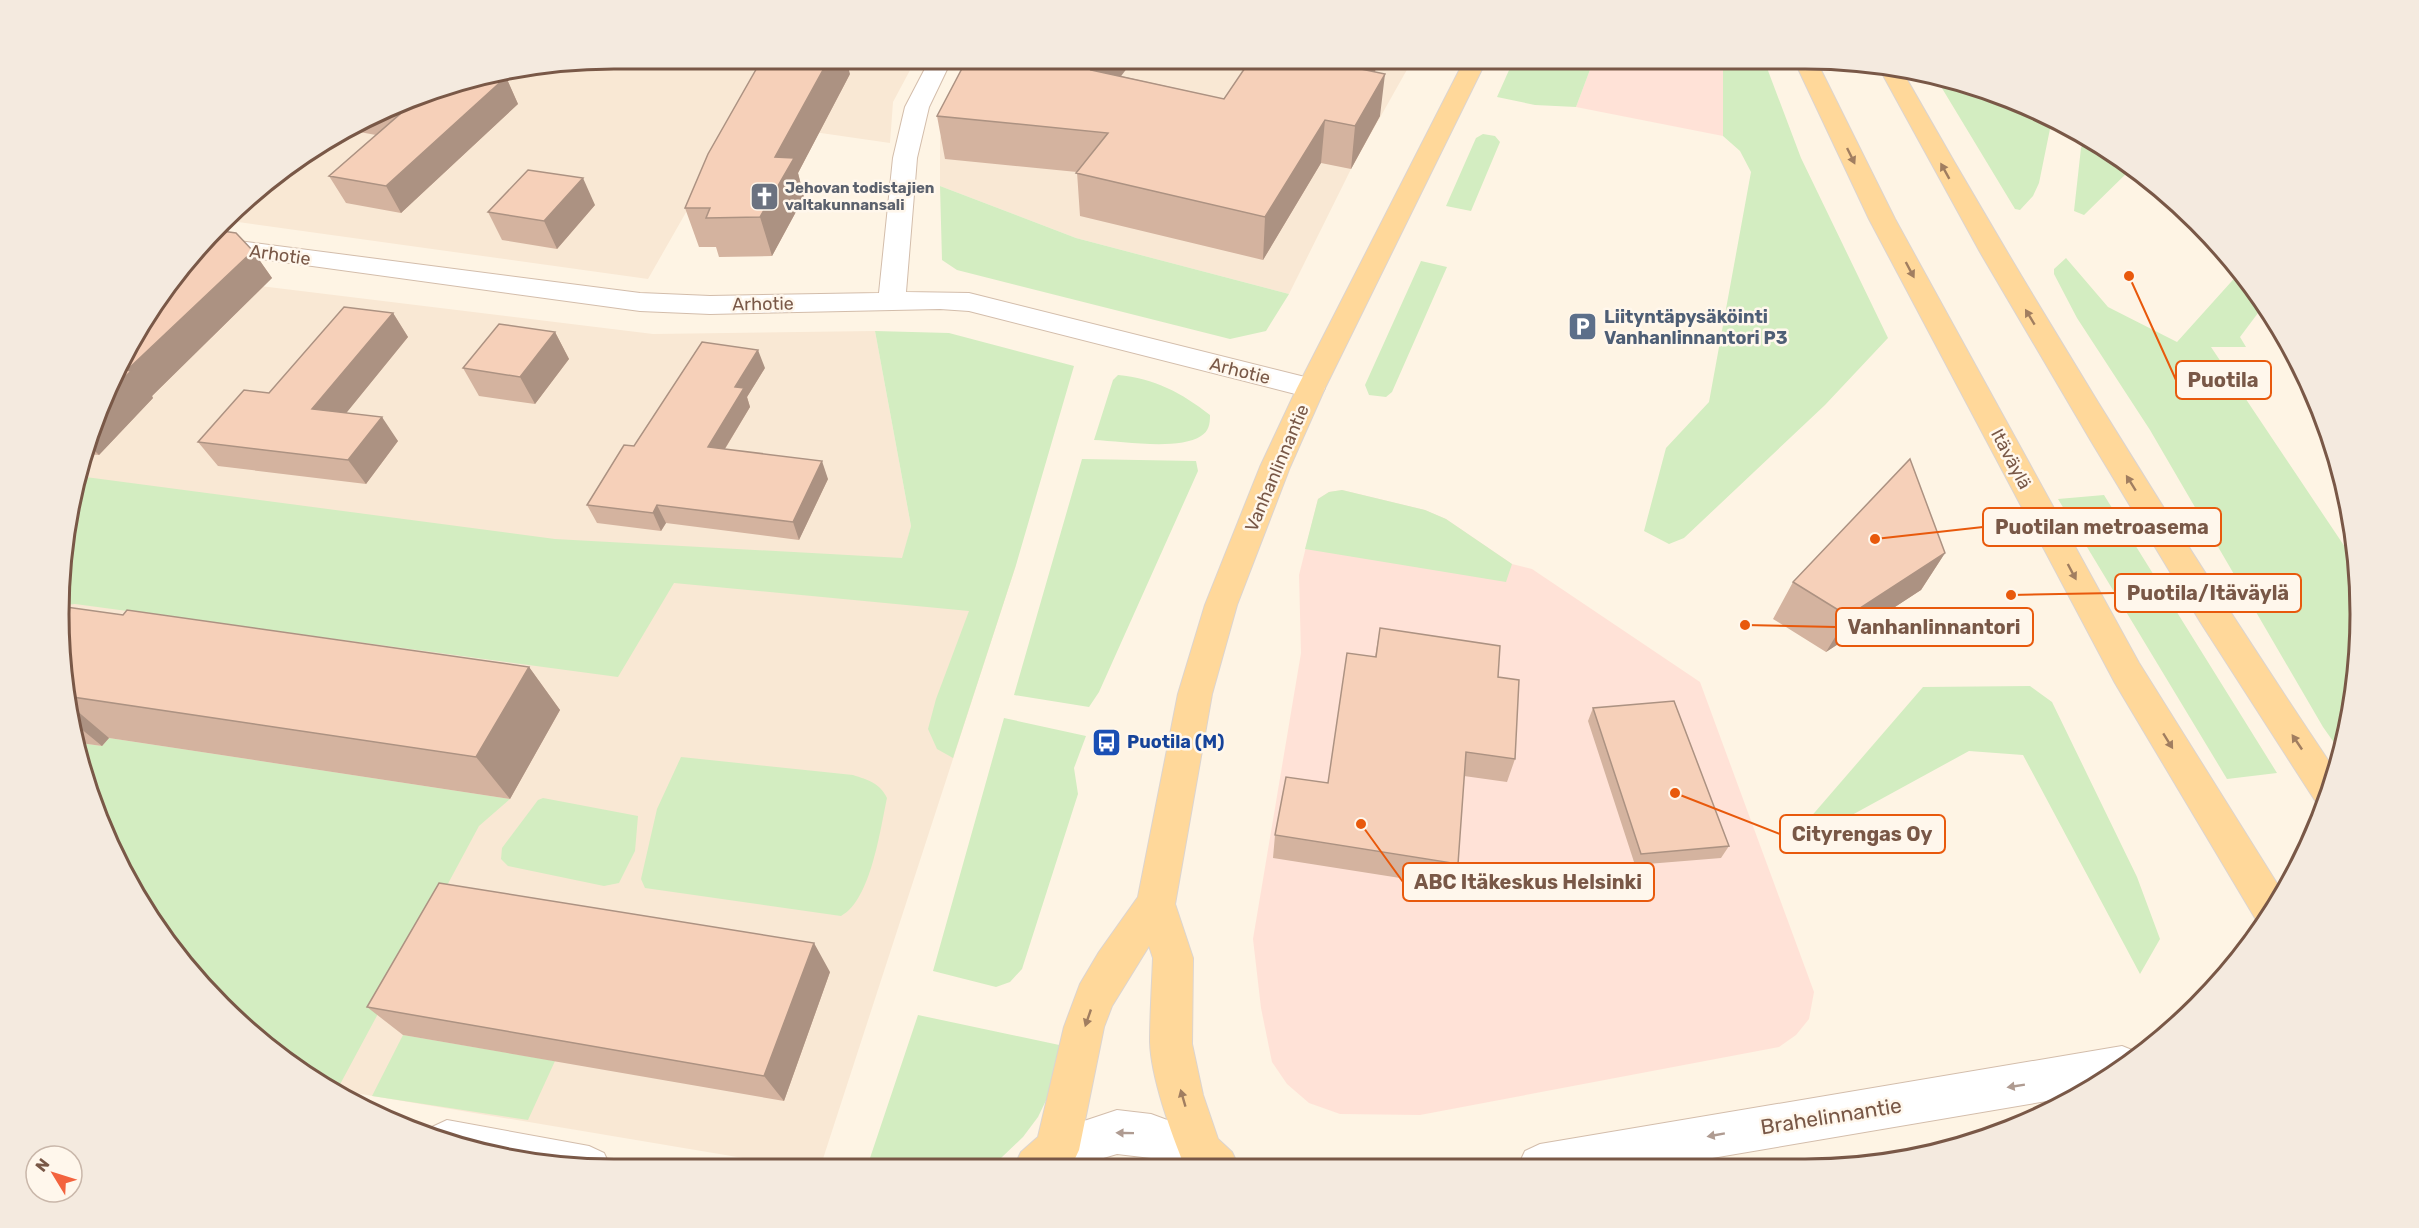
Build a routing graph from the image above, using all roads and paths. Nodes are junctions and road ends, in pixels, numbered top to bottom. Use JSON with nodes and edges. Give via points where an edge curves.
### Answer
{"nodes":[{"id":1,"x":935,"y":69,"type":"edge"},
{"id":2,"x":1471,"y":69,"type":"edge"},
{"id":3,"x":1809,"y":69,"type":"edge"},
{"id":4,"x":1893,"y":76,"type":"edge"},
{"id":5,"x":213,"y":246,"type":"edge"},
{"id":6,"x":892,"y":301,"type":"junction"},
{"id":7,"x":1311,"y":388,"type":"junction"},
{"id":8,"x":2323,"y":782,"type":"edge"},
{"id":9,"x":2267,"y":902,"type":"edge"},
{"id":10,"x":1156,"y":904,"type":"junction"},
{"id":11,"x":2103,"y":1070,"type":"edge"},
{"id":12,"x":1046,"y":1158,"type":"edge"},
{"id":13,"x":1207,"y":1159,"type":"edge"},
{"id":14,"x":1209,"y":1159,"type":"edge"},
{"id":15,"x":1581,"y":1159,"type":"edge"}],
"edges":[{"from":1,"to":6,"type":"street","via":[[917,107],[905,158]]},
{"from":2,"to":7,"type":"main road","name":"Vanhanlinnantie"},
{"from":3,"to":9,"type":"main road","name":"Itäväylä","one_way":true,"via":[[1882,219],[2121,663]]},
{"from":8,"to":4,"type":"main road","one_way":true,"via":[[2240,658],[2073,391]]},
{"from":5,"to":6,"type":"street","name":"Arhotie","via":[[640,302],[711,305]]},
{"from":6,"to":7,"type":"street","name":"Arhotie","via":[[969,302]]},
{"from":7,"to":10,"type":"main road","name":"Vanhanlinnantie","via":[[1275,467],[1221,606],[1195,694]]},
{"from":10,"to":12,"type":"main road","name":"Vanhanlinnantie","one_way":true,"via":[[1094,998]]},
{"from":14,"to":10,"type":"main road","name":"Vanhanlinnantie","one_way":true,"via":[[1182,1095],[1171,1044],[1173,958]]},
{"from":11,"to":15,"type":"street","name":"Brahelinnantie","one_way":true},
{"from":13,"to":12,"type":"street","name":"Vanhanlinnantie","one_way":true,"via":[[1151,1136],[1117,1132]]}]}
